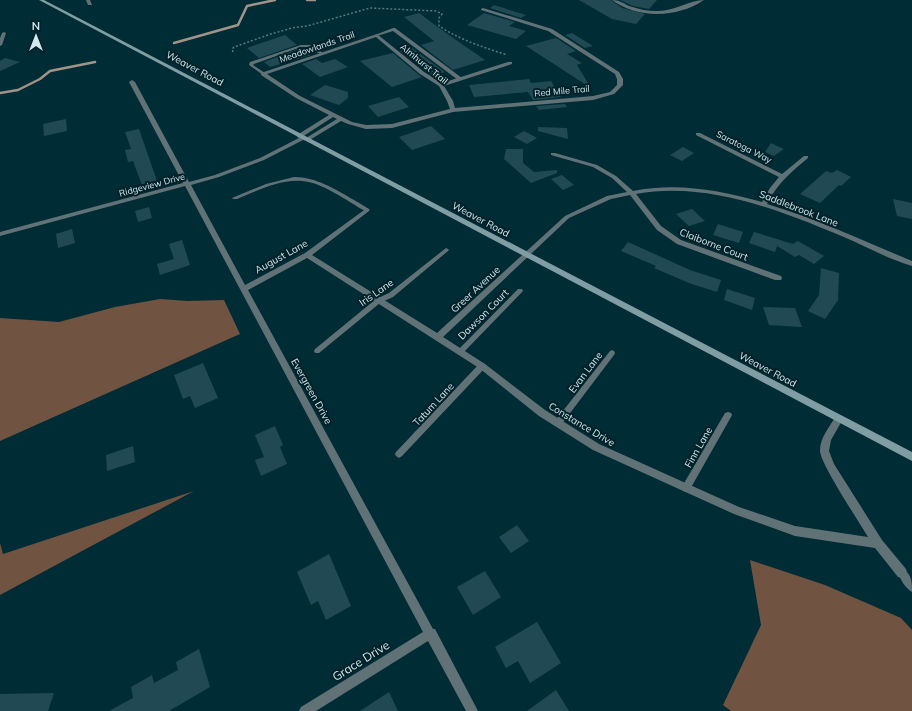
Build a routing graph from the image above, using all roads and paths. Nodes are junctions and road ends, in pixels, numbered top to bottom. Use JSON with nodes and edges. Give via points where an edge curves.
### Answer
{"nodes":[{"id":1,"x":40,"y":0,"type":"edge"},
{"id":2,"x":614,"y":0,"type":"edge"},
{"id":3,"x":702,"y":0,"type":"edge"},
{"id":4,"x":483,"y":9,"type":"dead end"},
{"id":5,"x":4,"y":33,"type":"dead end"},
{"id":6,"x":377,"y":35,"type":"junction"},
{"id":7,"x":0,"y":46,"type":"edge"},
{"id":8,"x":321,"y":54,"type":"junction"},
{"id":9,"x":510,"y":63,"type":"dead end"},
{"id":10,"x":263,"y":74,"type":"junction"},
{"id":11,"x":460,"y":79,"type":"junction"},
{"id":12,"x":132,"y":82,"type":"dead end"},
{"id":13,"x":441,"y":85,"type":"junction"},
{"id":14,"x":453,"y":110,"type":"junction"},
{"id":15,"x":334,"y":114,"type":"junction"},
{"id":16,"x":342,"y":118,"type":"junction"},
{"id":17,"x":698,"y":134,"type":"dead end"},
{"id":18,"x":302,"y":138,"type":"junction"},
{"id":19,"x":553,"y":154,"type":"dead end"},
{"id":20,"x":806,"y":157,"type":"dead end"},
{"id":21,"x":782,"y":176,"type":"junction"},
{"id":22,"x":186,"y":185,"type":"junction"},
{"id":23,"x":631,"y":192,"type":"junction"},
{"id":24,"x":234,"y":198,"type":"dead end"},
{"id":25,"x":764,"y":204,"type":"junction"},
{"id":26,"x":367,"y":210,"type":"joint"},
{"id":27,"x":0,"y":234,"type":"edge"},
{"id":28,"x":446,"y":250,"type":"dead end"},
{"id":29,"x":307,"y":254,"type":"junction"},
{"id":30,"x":527,"y":255,"type":"junction"},
{"id":31,"x":912,"y":264,"type":"edge"},
{"id":32,"x":778,"y":278,"type":"dead end"},
{"id":33,"x":243,"y":288,"type":"junction"},
{"id":34,"x":520,"y":291,"type":"dead end"},
{"id":35,"x":378,"y":301,"type":"junction"},
{"id":36,"x":438,"y":337,"type":"junction"},
{"id":37,"x":317,"y":351,"type":"dead end"},
{"id":38,"x":460,"y":352,"type":"junction"},
{"id":39,"x":612,"y":353,"type":"dead end"},
{"id":40,"x":482,"y":366,"type":"junction"},
{"id":41,"x":728,"y":415,"type":"dead end"},
{"id":42,"x":839,"y":419,"type":"junction"},
{"id":43,"x":558,"y":423,"type":"junction"},
{"id":44,"x":399,"y":454,"type":"dead end"},
{"id":45,"x":912,"y":457,"type":"edge"},
{"id":46,"x":686,"y":488,"type":"junction"},
{"id":47,"x":878,"y":543,"type":"junction"},
{"id":48,"x":902,"y":574,"type":"joint"},
{"id":49,"x":912,"y":587,"type":"edge"},
{"id":50,"x":431,"y":633,"type":"junction"},
{"id":51,"x":305,"y":711,"type":"edge"},
{"id":52,"x":472,"y":711,"type":"edge"}],
"edges":[{"from":1,"to":18,"type":"main road","name":"Weaver Road"},
{"from":2,"to":3,"type":"street","via":[[630,8],[659,12],[678,10]]},
{"from":4,"to":14,"type":"street","name":"Red Mile Trail","via":[[545,28],[560,36],[617,73],[620,85],[612,93],[593,98]]},
{"from":5,"to":7,"type":"street"},
{"from":6,"to":8,"type":"street","name":"Meadowlands Trail"},
{"from":6,"to":11,"type":"lane","via":[[394,29]]},
{"from":6,"to":13,"type":"street","name":"Almhurst Trail","via":[[427,77]]},
{"from":8,"to":10,"type":"street","name":"Meadowlands Trail"},
{"from":8,"to":10,"type":"lane","via":[[309,46],[301,46],[251,64]]},
{"from":9,"to":11,"type":"street"},
{"from":10,"to":15,"type":"street","name":"Red Mile Trail","via":[[298,97]]},
{"from":11,"to":13,"type":"street"},
{"from":12,"to":22,"type":"street","name":"Evergreen Drive"},
{"from":13,"to":14,"type":"street","name":"Almhurst Trail"},
{"from":14,"to":16,"type":"street","name":"Red Mile Trail","via":[[382,127],[356,125]]},
{"from":15,"to":16,"type":"street","name":"Red Mile Trail"},
{"from":15,"to":18,"type":"street"},
{"from":16,"to":18,"type":"street"},
{"from":17,"to":21,"type":"street","name":"Saratoga Way"},
{"from":18,"to":22,"type":"street","name":"Ridgeview Drive","via":[[254,162]]},
{"from":18,"to":30,"type":"main road","name":"Weaver Road"},
{"from":19,"to":23,"type":"street","name":"Claiborne Court","via":[[595,166],[614,177]]},
{"from":20,"to":21,"type":"street"},
{"from":21,"to":25,"type":"street","via":[[773,185]]},
{"from":22,"to":27,"type":"street","name":"Ridgeview Drive"},
{"from":22,"to":33,"type":"street","name":"Evergreen Drive"},
{"from":23,"to":25,"type":"street","name":"Saddlebrook Lane","via":[[654,189],[702,191]]},
{"from":23,"to":30,"type":"street","name":"Saddlebrook Lane","via":[[577,210],[558,224]]},
{"from":23,"to":32,"type":"street","name":"Claiborne Court","via":[[659,228],[670,237],[689,247]]},
{"from":24,"to":26,"type":"lane","via":[[282,181],[303,179],[319,184]]},
{"from":25,"to":31,"type":"street","name":"Saddlebrook Lane"},
{"from":26,"to":29,"type":"street","name":"August Lane"},
{"from":28,"to":35,"type":"lane","name":"Iris Lane","via":[[391,295]]},
{"from":29,"to":33,"type":"street","name":"August Lane"},
{"from":29,"to":35,"type":"street","name":"Constance Drive"},
{"from":30,"to":36,"type":"street","name":"Greer Avenue"},
{"from":30,"to":42,"type":"main road","name":"Weaver Road"},
{"from":33,"to":50,"type":"street","name":"Evergreen Drive"},
{"from":34,"to":38,"type":"lane","name":"Dawson Court"},
{"from":35,"to":36,"type":"street","name":"Constance Drive"},
{"from":35,"to":37,"type":"lane","name":"Iris Lane"},
{"from":36,"to":38,"type":"street","name":"Constance Drive"},
{"from":38,"to":40,"type":"street","name":"Constance Drive"},
{"from":39,"to":43,"type":"lane","name":"Evan Lane"},
{"from":40,"to":43,"type":"street","name":"Constance Drive"},
{"from":40,"to":44,"type":"lane","name":"Tatum Lane"},
{"from":41,"to":46,"type":"lane","name":"Finn Lane"},
{"from":42,"to":45,"type":"main road","name":"Weaver Road"},
{"from":42,"to":47,"type":"street","via":[[827,439],[824,452]]},
{"from":43,"to":46,"type":"street","name":"Constance Drive","via":[[596,447]]},
{"from":46,"to":47,"type":"street","name":"Constance Drive","via":[[737,511],[796,531]]},
{"from":47,"to":48,"type":"street"},
{"from":48,"to":49,"type":"lane"},
{"from":50,"to":51,"type":"street","name":"Grace Drive"},
{"from":50,"to":52,"type":"street","name":"Evergreen Drive"}]}
